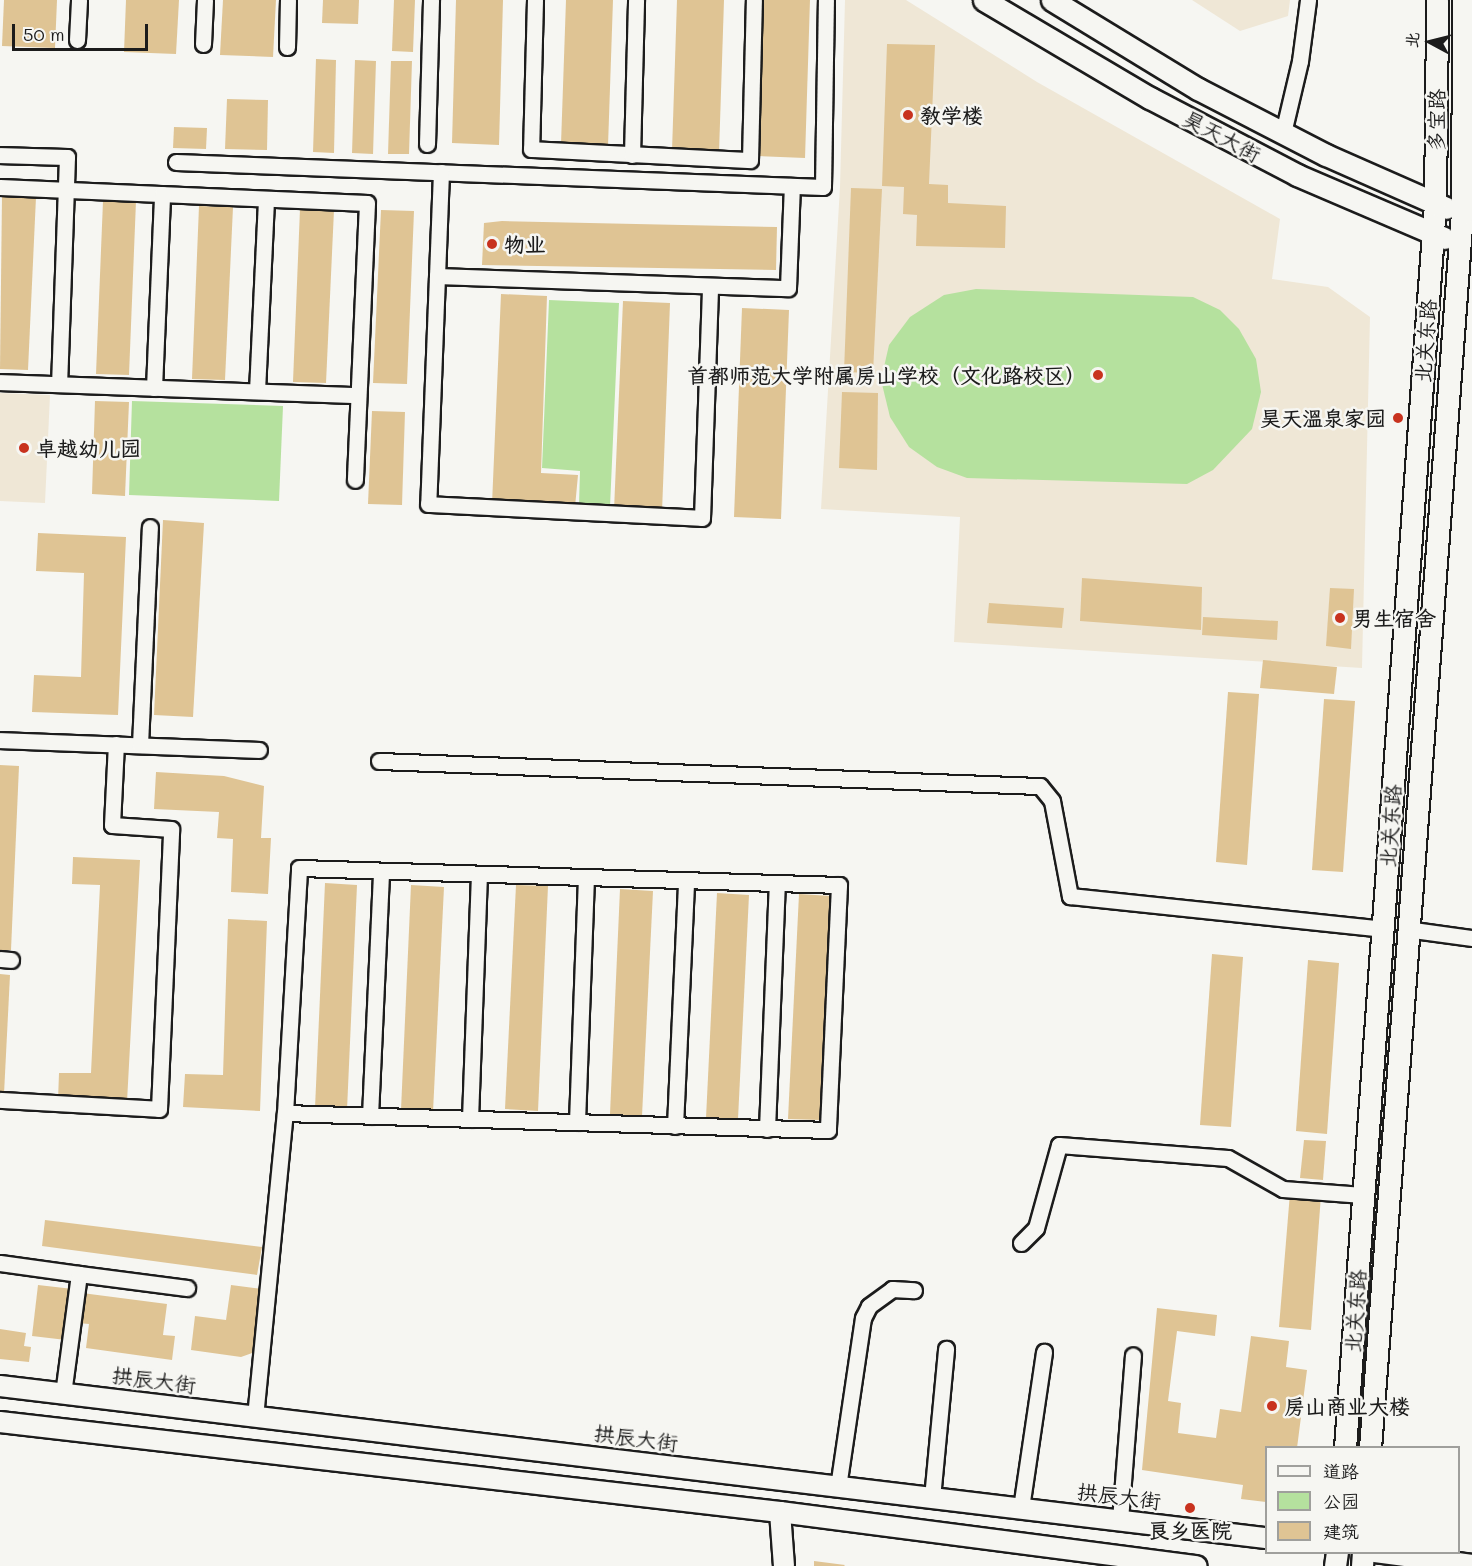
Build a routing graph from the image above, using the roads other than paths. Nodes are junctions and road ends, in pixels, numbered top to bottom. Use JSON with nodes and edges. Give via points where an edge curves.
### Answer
{"nodes":[{"id":1,"x":79,"y":0,"type":"edge"},
{"id":2,"x":205,"y":0,"type":"edge"},
{"id":3,"x":288,"y":0,"type":"edge"},
{"id":4,"x":431,"y":0,"type":"edge"},
{"id":5,"x":535,"y":0,"type":"edge"},
{"id":6,"x":636,"y":0,"type":"edge"},
{"id":7,"x":754,"y":0,"type":"edge"},
{"id":8,"x":826,"y":0,"type":"edge"},
{"id":9,"x":984,"y":0,"type":"edge"},
{"id":10,"x":1052,"y":0,"type":"edge"},
{"id":11,"x":1308,"y":0,"type":"edge"},
{"id":12,"x":1437,"y":0,"type":"edge"},
{"id":13,"x":1463,"y":0,"type":"edge"},
{"id":14,"x":77,"y":40,"type":"dead end"},
{"id":15,"x":203,"y":44,"type":"dead end"},
{"id":16,"x":287,"y":47,"type":"dead end"},
{"id":17,"x":1283,"y":133,"type":"junction"},
{"id":18,"x":427,"y":144,"type":"dead end"},
{"id":19,"x":632,"y":154,"type":"junction"},
{"id":20,"x":0,"y":155,"type":"edge"},
{"id":21,"x":176,"y":162,"type":"dead end"},
{"id":22,"x":441,"y":172,"type":"junction"},
{"id":23,"x":792,"y":186,"type":"junction"},
{"id":24,"x":0,"y":187,"type":"edge"},
{"id":25,"x":162,"y":194,"type":"junction"},
{"id":26,"x":266,"y":199,"type":"junction"},
{"id":27,"x":1435,"y":205,"type":"junction"},
{"id":28,"x":1467,"y":215,"type":"edge"},
{"id":29,"x":1433,"y":235,"type":"junction"},
{"id":30,"x":1466,"y":245,"type":"edge"},
{"id":31,"x":437,"y":276,"type":"junction"},
{"id":32,"x":710,"y":286,"type":"junction"},
{"id":33,"x":0,"y":382,"type":"edge"},
{"id":34,"x":59,"y":384,"type":"junction"},
{"id":35,"x":154,"y":388,"type":"junction"},
{"id":36,"x":257,"y":392,"type":"junction"},
{"id":37,"x":358,"y":395,"type":"junction"},
{"id":38,"x":355,"y":480,"type":"dead end"},
{"id":39,"x":150,"y":527,"type":"dead end"},
{"id":40,"x":0,"y":740,"type":"edge"},
{"id":41,"x":116,"y":744,"type":"junction"},
{"id":42,"x":140,"y":746,"type":"junction"},
{"id":43,"x":259,"y":750,"type":"dead end"},
{"id":44,"x":379,"y":761,"type":"dead end"},
{"id":45,"x":381,"y":871,"type":"junction"},
{"id":46,"x":479,"y":874,"type":"junction"},
{"id":47,"x":586,"y":878,"type":"junction"},
{"id":48,"x":686,"y":881,"type":"junction"},
{"id":49,"x":777,"y":884,"type":"junction"},
{"id":50,"x":1382,"y":929,"type":"junction"},
{"id":51,"x":1406,"y":929,"type":"junction"},
{"id":52,"x":1472,"y":938,"type":"edge"},
{"id":53,"x":0,"y":1100,"type":"edge"},
{"id":54,"x":285,"y":1113,"type":"junction"},
{"id":55,"x":370,"y":1116,"type":"junction"},
{"id":56,"x":470,"y":1119,"type":"junction"},
{"id":57,"x":577,"y":1122,"type":"junction"},
{"id":58,"x":675,"y":1126,"type":"junction"},
{"id":59,"x":767,"y":1129,"type":"junction"},
{"id":60,"x":1363,"y":1195,"type":"junction"},
{"id":61,"x":1021,"y":1243,"type":"dead end"},
{"id":62,"x":0,"y":1263,"type":"edge"},
{"id":63,"x":79,"y":1274,"type":"junction"},
{"id":64,"x":187,"y":1288,"type":"dead end"},
{"id":65,"x":914,"y":1290,"type":"dead end"},
{"id":66,"x":946,"y":1349,"type":"dead end"},
{"id":67,"x":1044,"y":1352,"type":"dead end"},
{"id":68,"x":1133,"y":1356,"type":"dead end"},
{"id":69,"x":0,"y":1386,"type":"edge"},
{"id":70,"x":63,"y":1394,"type":"junction"},
{"id":71,"x":255,"y":1417,"type":"junction"},
{"id":72,"x":0,"y":1422,"type":"edge"},
{"id":73,"x":1345,"y":1446,"type":"edge"},
{"id":74,"x":1370,"y":1446,"type":"edge"},
{"id":75,"x":838,"y":1487,"type":"junction"},
{"id":76,"x":932,"y":1498,"type":"junction"},
{"id":77,"x":1021,"y":1508,"type":"junction"},
{"id":78,"x":780,"y":1512,"type":"junction"},
{"id":79,"x":1120,"y":1520,"type":"junction"},
{"id":80,"x":1265,"y":1538,"type":"edge"},
{"id":81,"x":1390,"y":1554,"type":"edge"},
{"id":82,"x":1472,"y":1565,"type":"edge"},
{"id":83,"x":784,"y":1566,"type":"edge"},
{"id":84,"x":1197,"y":1566,"type":"edge"}],
"edges":[{"from":1,"to":14,"type":"street"},
{"from":2,"to":15,"type":"street"},
{"from":3,"to":16,"type":"street"},
{"from":4,"to":18,"type":"street"},
{"from":5,"to":19,"type":"street","via":[[531,149]]},
{"from":6,"to":19,"type":"street"},
{"from":7,"to":19,"type":"street","via":[[750,160]]},
{"from":8,"to":23,"type":"street","via":[[823,187]]},
{"from":9,"to":29,"type":"main road","name":"昊天大街","via":[[1150,98],[1297,175]]},
{"from":10,"to":17,"type":"main road","name":"昊天大街","via":[[1198,89]]},
{"from":11,"to":17,"type":"street","via":[[1300,61]]},
{"from":12,"to":27,"type":"main road","name":"多宝路"},
{"from":13,"to":28,"type":"main road","name":"多宝路"},
{"from":17,"to":27,"type":"main road","name":"昊天大街"},
{"from":20,"to":34,"type":"street","via":[[67,157]]},
{"from":21,"to":22,"type":"street"},
{"from":22,"to":23,"type":"street"},
{"from":22,"to":31,"type":"street"},
{"from":23,"to":32,"type":"street","via":[[788,288]]},
{"from":24,"to":25,"type":"street"},
{"from":25,"to":26,"type":"street"},
{"from":25,"to":35,"type":"street"},
{"from":26,"to":36,"type":"street"},
{"from":26,"to":37,"type":"street","via":[[367,203]]},
{"from":27,"to":28,"type":"main road","name":"昊天大街"},
{"from":27,"to":29,"type":"main road","name":"北关东路"},
{"from":28,"to":30,"type":"main road","name":"北关东路"},
{"from":29,"to":30,"type":"main road","name":"昊天大街"},
{"from":29,"to":50,"type":"main road","name":"北关东路"},
{"from":30,"to":51,"type":"main road","name":"北关东路"},
{"from":31,"to":32,"type":"street"},
{"from":31,"to":32,"type":"street","via":[[428,504],[702,518]]},
{"from":33,"to":34,"type":"street"},
{"from":34,"to":35,"type":"street"},
{"from":35,"to":36,"type":"street"},
{"from":36,"to":37,"type":"street"},
{"from":37,"to":38,"type":"street"},
{"from":39,"to":42,"type":"street"},
{"from":40,"to":41,"type":"street"},
{"from":41,"to":42,"type":"street"},
{"from":41,"to":53,"type":"street","via":[[112,825],[171,829],[159,1109]]},
{"from":42,"to":43,"type":"street"},
{"from":44,"to":50,"type":"street","via":[[1040,786],[1052,801],[1070,896]]},
{"from":45,"to":46,"type":"street"},
{"from":45,"to":54,"type":"street","via":[[299,868]]},
{"from":45,"to":55,"type":"street"},
{"from":46,"to":47,"type":"street"},
{"from":46,"to":56,"type":"street"},
{"from":47,"to":48,"type":"street"},
{"from":47,"to":57,"type":"street"},
{"from":48,"to":49,"type":"street"},
{"from":48,"to":58,"type":"street"},
{"from":49,"to":59,"type":"street"},
{"from":49,"to":59,"type":"street","via":[[839,885],[828,1130]]},
{"from":50,"to":60,"type":"main road","name":"北关东路"},
{"from":51,"to":52,"type":"street"},
{"from":51,"to":74,"type":"main road","name":"北关东路"},
{"from":54,"to":55,"type":"street"},
{"from":54,"to":71,"type":"street"},
{"from":55,"to":56,"type":"street"},
{"from":56,"to":57,"type":"street"},
{"from":57,"to":58,"type":"street"},
{"from":58,"to":59,"type":"street"},
{"from":60,"to":61,"type":"street","via":[[1283,1189],[1228,1158],[1059,1145],[1036,1228]]},
{"from":60,"to":73,"type":"main road","name":"北关东路"},
{"from":62,"to":63,"type":"street"},
{"from":63,"to":64,"type":"street"},
{"from":63,"to":70,"type":"street"},
{"from":65,"to":75,"type":"street","via":[[892,1289],[870,1306],[862,1318]]},
{"from":66,"to":76,"type":"street"},
{"from":67,"to":77,"type":"street"},
{"from":68,"to":79,"type":"street"},
{"from":69,"to":70,"type":"street","name":"拱辰大街"},
{"from":70,"to":71,"type":"street","name":"拱辰大街"},
{"from":71,"to":75,"type":"street","name":"拱辰大街"},
{"from":72,"to":78,"type":"street"},
{"from":75,"to":76,"type":"street","name":"拱辰大街"},
{"from":76,"to":77,"type":"street","name":"拱辰大街"},
{"from":77,"to":79,"type":"street","name":"拱辰大街"},
{"from":78,"to":83,"type":"street"},
{"from":78,"to":84,"type":"street"},
{"from":79,"to":80,"type":"street","name":"拱辰大街"},
{"from":81,"to":82,"type":"street"}]}
